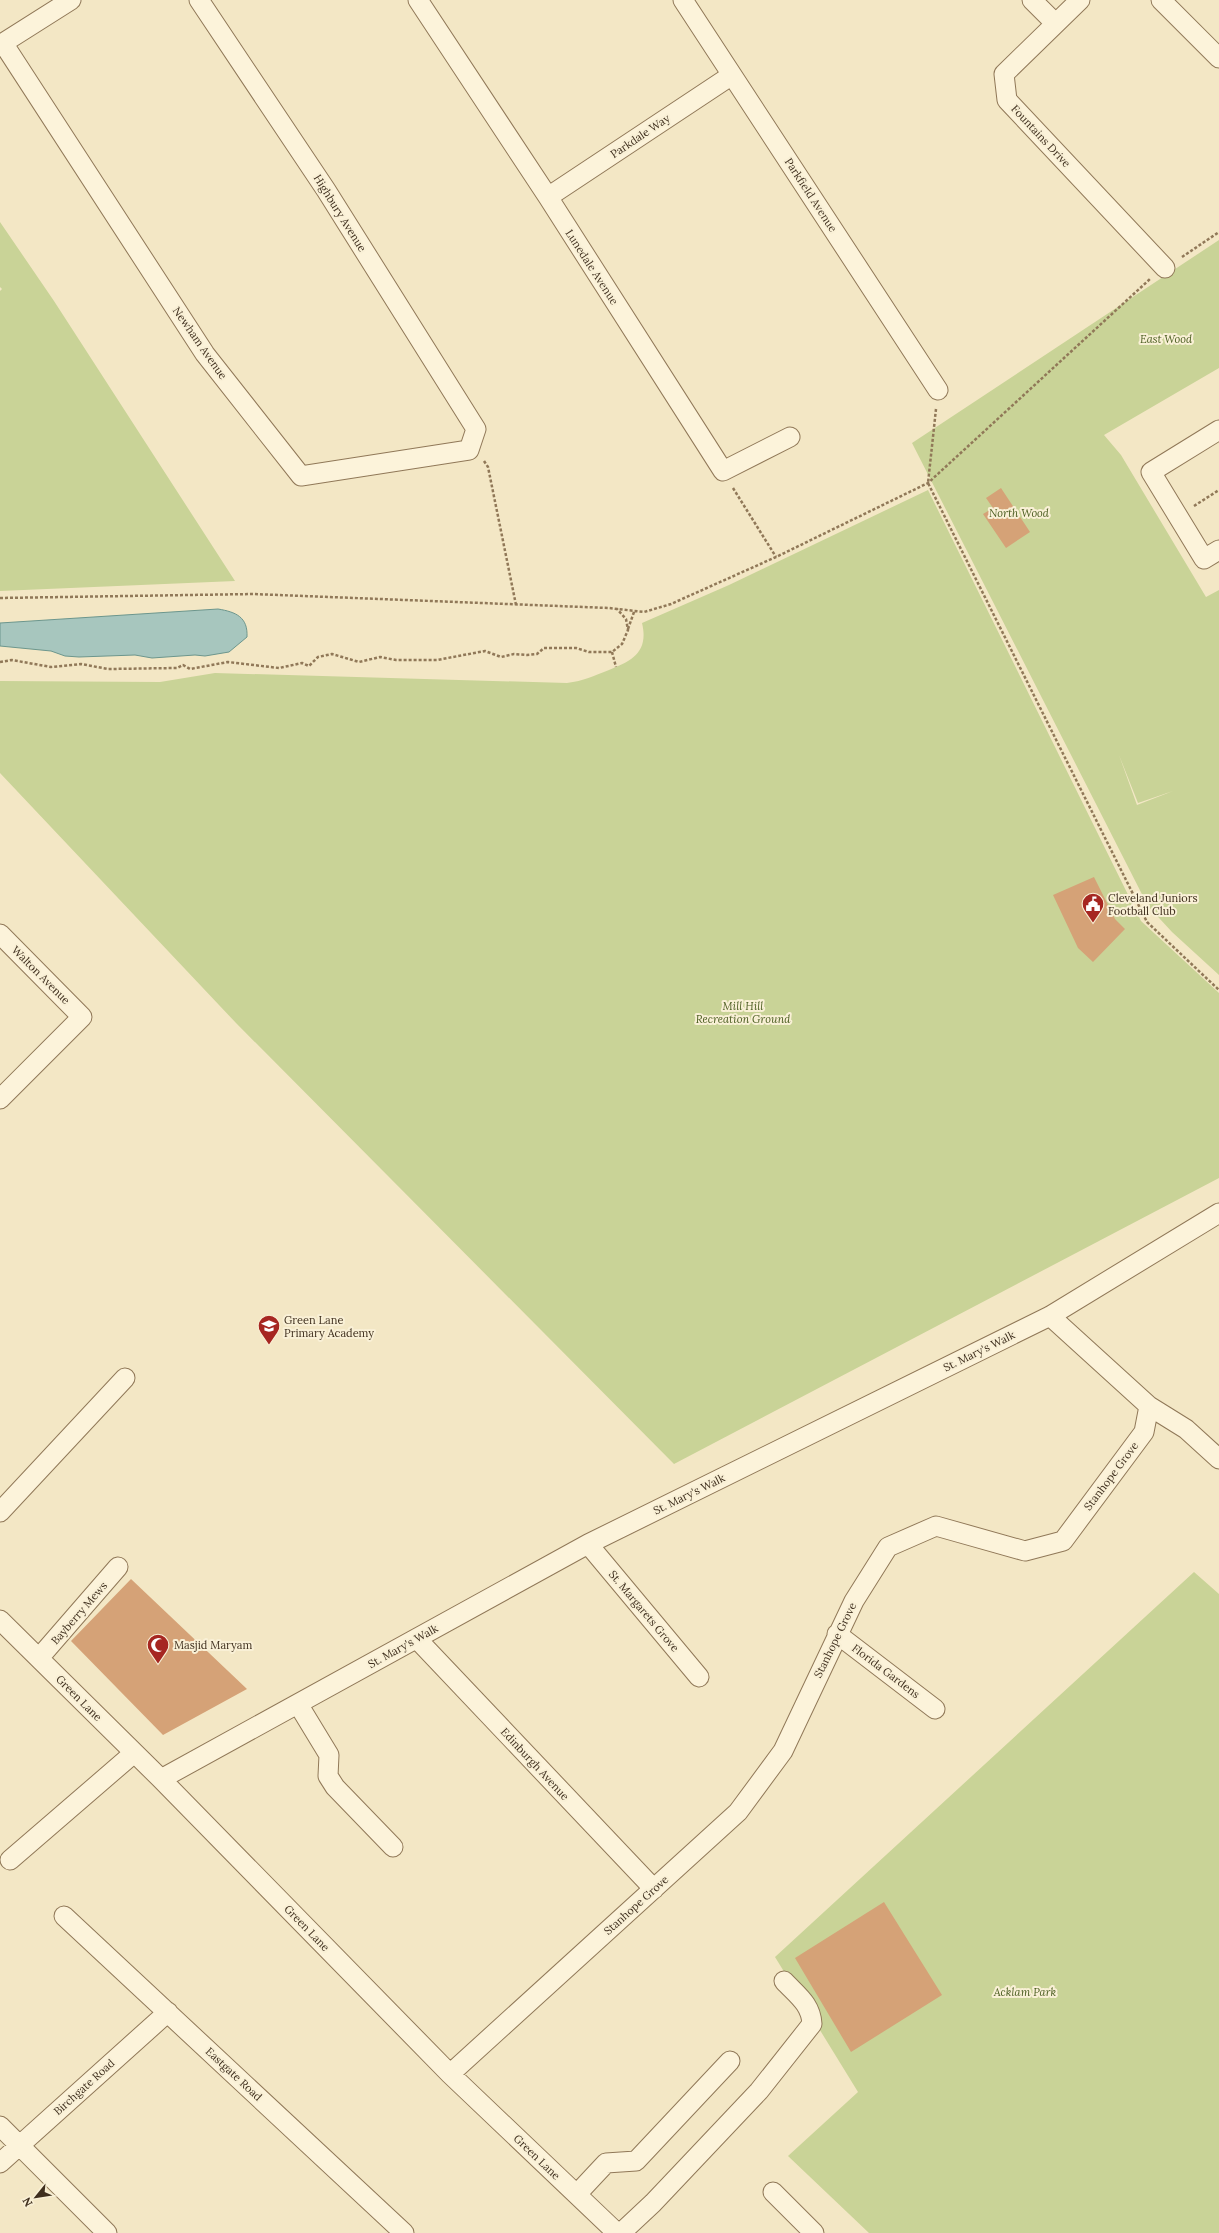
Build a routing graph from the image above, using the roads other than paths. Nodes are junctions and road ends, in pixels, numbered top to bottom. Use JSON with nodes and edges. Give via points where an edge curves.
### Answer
{"nodes":[{"id":1,"x":71,"y":0,"type":"edge"},
{"id":2,"x":200,"y":0,"type":"edge"},
{"id":3,"x":418,"y":0,"type":"edge"},
{"id":4,"x":683,"y":0,"type":"edge"},
{"id":5,"x":1032,"y":0,"type":"edge"},
{"id":6,"x":1080,"y":0,"type":"edge"},
{"id":7,"x":1161,"y":0,"type":"edge"},
{"id":8,"x":1055,"y":24,"type":"junction"},
{"id":9,"x":1,"y":44,"type":"edge"},
{"id":10,"x":1219,"y":58,"type":"edge"},
{"id":11,"x":732,"y":75,"type":"junction"},
{"id":12,"x":548,"y":197,"type":"junction"},
{"id":13,"x":1165,"y":268,"type":"road end"},
{"id":14,"x":938,"y":390,"type":"road end"},
{"id":15,"x":476,"y":429,"type":"joint"},
{"id":16,"x":1219,"y":430,"type":"edge"},
{"id":17,"x":790,"y":437,"type":"dead end"},
{"id":18,"x":1219,"y":550,"type":"edge"},
{"id":19,"x":0,"y":934,"type":"edge"},
{"id":20,"x":0,"y":1099,"type":"edge"},
{"id":21,"x":1216,"y":1220,"type":"edge"},
{"id":22,"x":1050,"y":1316,"type":"junction"},
{"id":23,"x":125,"y":1378,"type":"dead end"},
{"id":24,"x":1148,"y":1406,"type":"junction"},
{"id":25,"x":1219,"y":1459,"type":"edge"},
{"id":26,"x":0,"y":1512,"type":"edge"},
{"id":27,"x":588,"y":1544,"type":"junction"},
{"id":28,"x":118,"y":1567,"type":"dead end"},
{"id":29,"x":0,"y":1620,"type":"edge"},
{"id":30,"x":837,"y":1634,"type":"junction"},
{"id":31,"x":417,"y":1639,"type":"junction"},
{"id":32,"x":39,"y":1658,"type":"junction"},
{"id":33,"x":699,"y":1677,"type":"dead end"},
{"id":34,"x":298,"y":1704,"type":"junction"},
{"id":35,"x":935,"y":1708,"type":"dead end"},
{"id":36,"x":134,"y":1753,"type":"junction"},
{"id":37,"x":161,"y":1779,"type":"junction"},
{"id":38,"x":393,"y":1847,"type":"dead end"},
{"id":39,"x":10,"y":1860,"type":"dead end"},
{"id":40,"x":654,"y":1889,"type":"junction"},
{"id":41,"x":64,"y":1916,"type":"dead end"},
{"id":42,"x":784,"y":1981,"type":"dead end"},
{"id":43,"x":168,"y":2012,"type":"junction"},
{"id":44,"x":730,"y":2061,"type":"dead end"},
{"id":45,"x":450,"y":2074,"type":"junction"},
{"id":46,"x":0,"y":2126,"type":"edge"},
{"id":47,"x":19,"y":2145,"type":"junction"},
{"id":48,"x":0,"y":2163,"type":"edge"},
{"id":49,"x":773,"y":2192,"type":"dead end"},
{"id":50,"x":576,"y":2194,"type":"junction"},
{"id":51,"x":107,"y":2233,"type":"edge"},
{"id":52,"x":404,"y":2233,"type":"edge"},
{"id":53,"x":617,"y":2233,"type":"edge"},
{"id":54,"x":621,"y":2233,"type":"edge"},
{"id":55,"x":814,"y":2233,"type":"edge"}],
"edges":[{"from":1,"to":9,"type":"street"},
{"from":2,"to":15,"type":"street","name":"Highbury Avenue","via":[[326,190]]},
{"from":3,"to":12,"type":"street","name":"Lunedale Avenue"},
{"from":4,"to":11,"type":"street","name":"Parkfield Avenue"},
{"from":5,"to":8,"type":"street"},
{"from":6,"to":8,"type":"street","name":"Fountains Drive"},
{"from":7,"to":10,"type":"street"},
{"from":8,"to":13,"type":"street","name":"Fountains Drive","via":[[1004,74],[1007,100]]},
{"from":9,"to":15,"type":"street","name":"Newham Avenue","via":[[205,354],[302,476],[469,450]]},
{"from":11,"to":12,"type":"street","name":"Parkdale Way"},
{"from":11,"to":14,"type":"street","name":"Parkfield Avenue"},
{"from":12,"to":17,"type":"street","name":"Lunedale Avenue","via":[[723,471]]},
{"from":16,"to":18,"type":"street","via":[[1151,472],[1204,559]]},
{"from":19,"to":20,"type":"street","name":"Walton Avenue","via":[[82,1017]]},
{"from":21,"to":22,"type":"street","name":"St. Mary's Walk"},
{"from":22,"to":24,"type":"street"},
{"from":22,"to":27,"type":"street","name":"St. Mary's Walk"},
{"from":23,"to":26,"type":"street"},
{"from":24,"to":25,"type":"street","via":[[1186,1429]]},
{"from":24,"to":30,"type":"street","name":"Stanhope Grove","via":[[1144,1432],[1063,1541],[1025,1551],[936,1526],[888,1547]]},
{"from":27,"to":31,"type":"street","name":"St. Mary's Walk"},
{"from":27,"to":33,"type":"street","name":"St. Margarets Grove"},
{"from":28,"to":32,"type":"street","name":"Bayberry Mews"},
{"from":29,"to":32,"type":"street","name":"Green Lane"},
{"from":30,"to":35,"type":"street","name":"Florida Gardens"},
{"from":30,"to":40,"type":"street","name":"Stanhope Grove","via":[[783,1751],[738,1812]]},
{"from":31,"to":34,"type":"street","name":"St. Mary's Walk"},
{"from":31,"to":40,"type":"street","name":"Edinburgh Avenue"},
{"from":32,"to":36,"type":"street","name":"Green Lane"},
{"from":34,"to":37,"type":"street","name":"St. Mary's Walk"},
{"from":34,"to":38,"type":"street","via":[[329,1756],[328,1776],[335,1787]]},
{"from":36,"to":37,"type":"street","name":"Green Lane"},
{"from":36,"to":39,"type":"street"},
{"from":37,"to":45,"type":"street","name":"Green Lane"},
{"from":40,"to":45,"type":"street","name":"Stanhope Grove"},
{"from":41,"to":43,"type":"street","name":"Eastgate Road"},
{"from":42,"to":54,"type":"street","via":[[806,2004],[811,2012],[812,2024],[759,2091]]},
{"from":43,"to":47,"type":"street","name":"Birchgate Road"},
{"from":43,"to":52,"type":"street","name":"Eastgate Road"},
{"from":44,"to":50,"type":"street","via":[[636,2161],[606,2163]]},
{"from":45,"to":50,"type":"street","name":"Green Lane"},
{"from":46,"to":47,"type":"street"},
{"from":47,"to":48,"type":"street","name":"Birchgate Road"},
{"from":47,"to":51,"type":"street"},
{"from":49,"to":55,"type":"street"},
{"from":50,"to":53,"type":"street","name":"Green Lane"}]}
